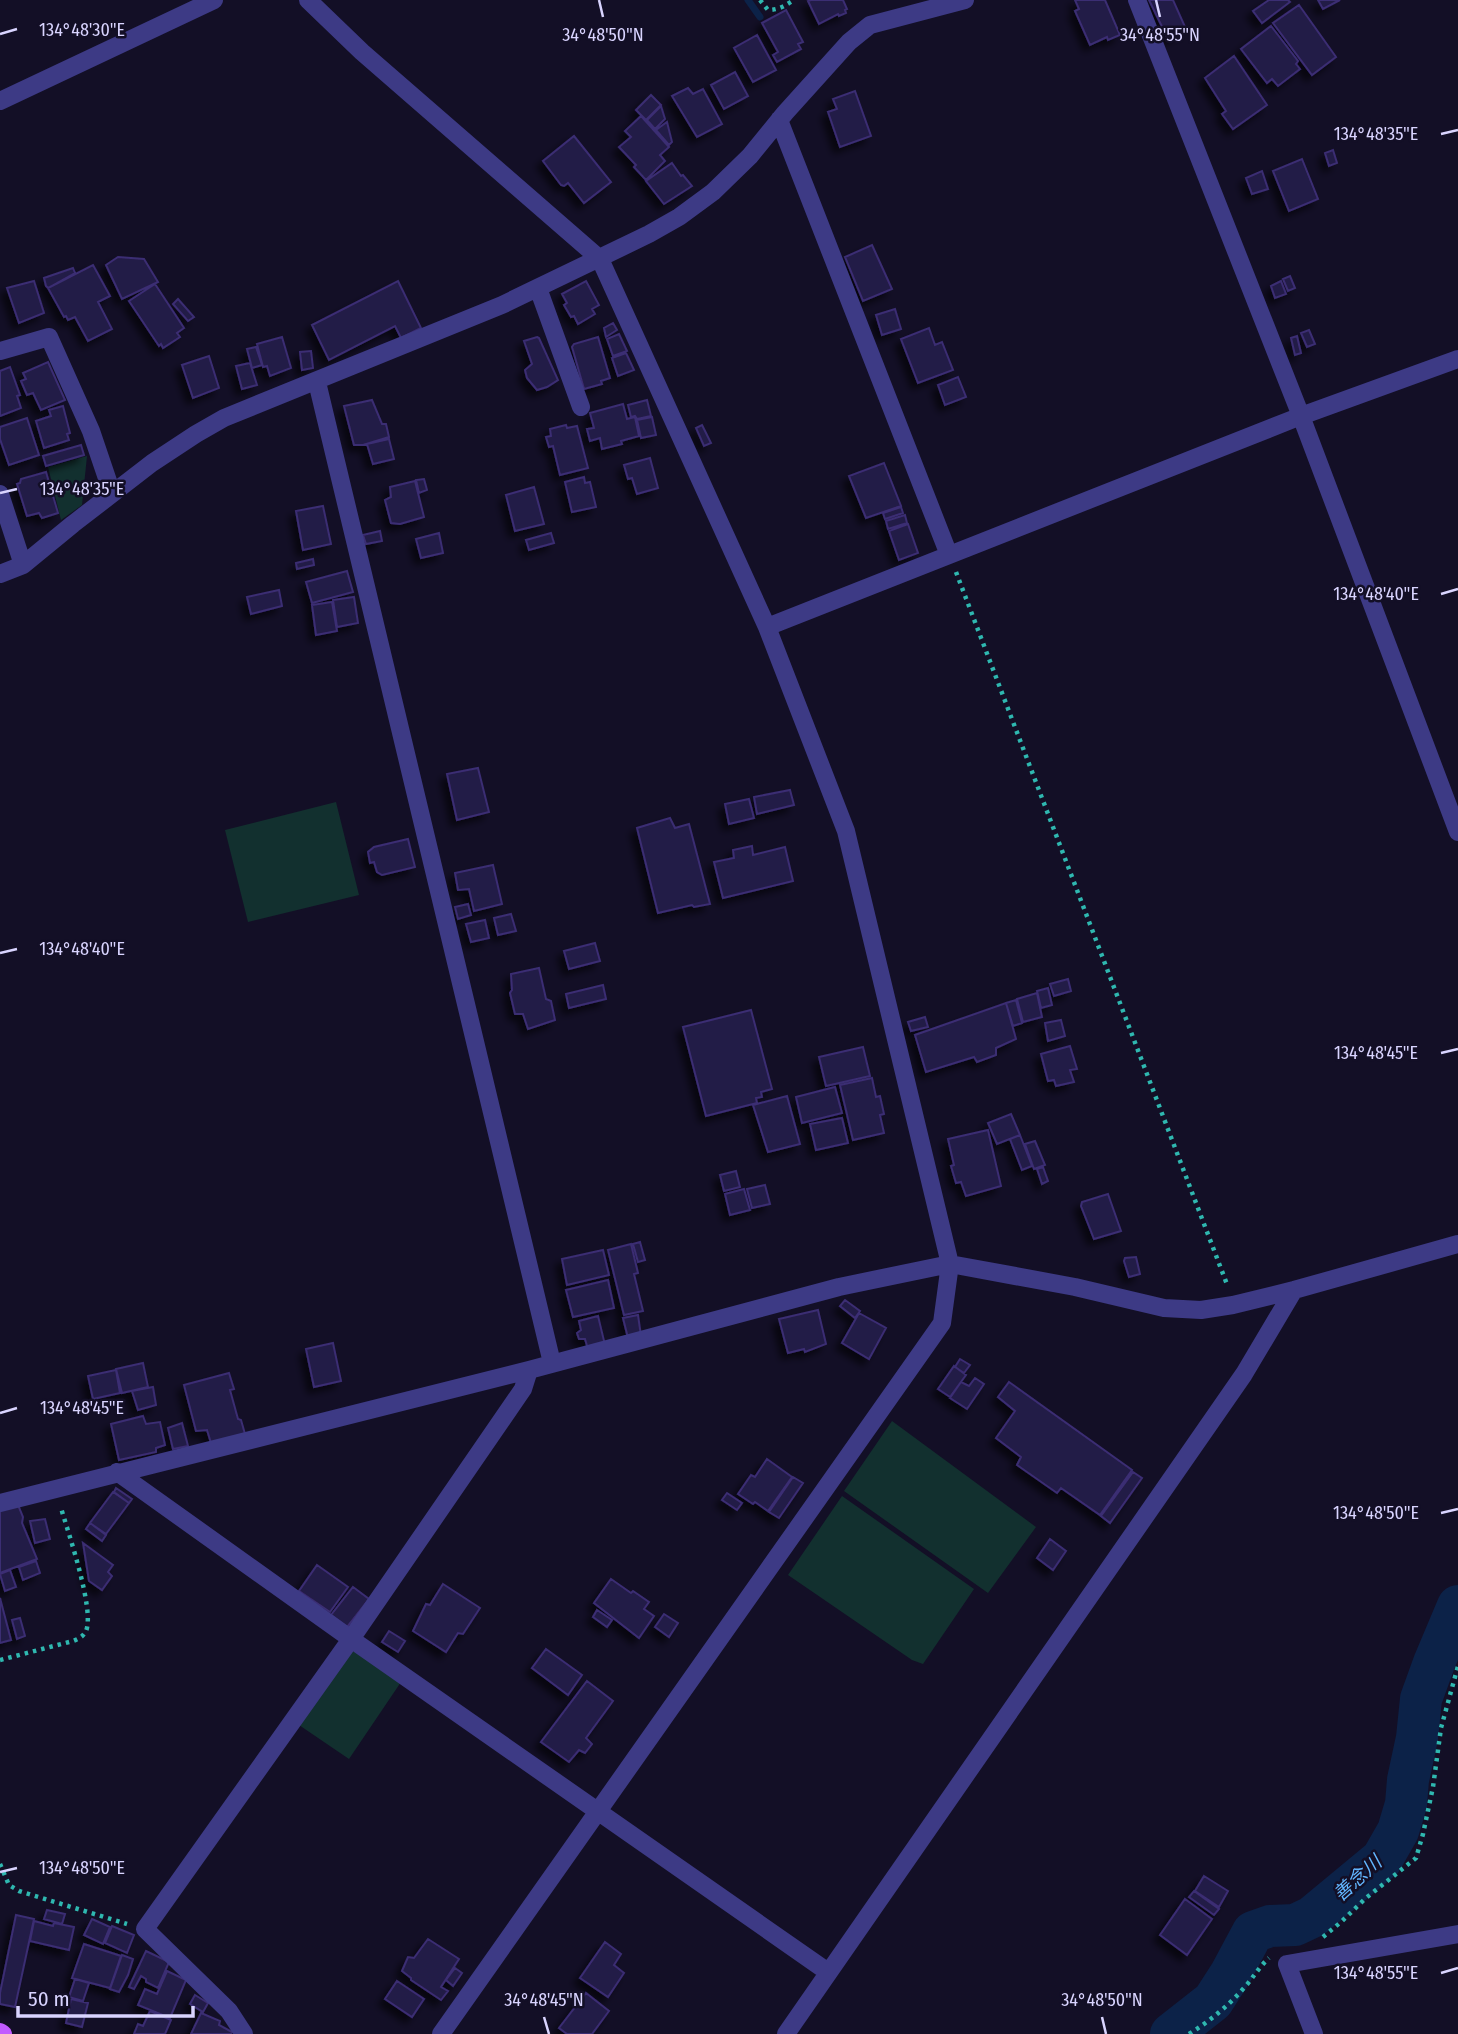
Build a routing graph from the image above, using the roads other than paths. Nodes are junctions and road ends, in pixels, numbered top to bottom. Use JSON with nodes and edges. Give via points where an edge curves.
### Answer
{"nodes":[{"id":1,"x":214,"y":0,"type":"edge"},
{"id":2,"x":308,"y":0,"type":"edge"},
{"id":3,"x":965,"y":0,"type":"edge"},
{"id":4,"x":1137,"y":0,"type":"edge"},
{"id":5,"x":2,"y":96,"type":"edge"},
{"id":6,"x":779,"y":120,"type":"junction"},
{"id":7,"x":600,"y":259,"type":"junction"},
{"id":8,"x":538,"y":288,"type":"junction"},
{"id":9,"x":0,"y":351,"type":"edge"},
{"id":10,"x":1458,"y":359,"type":"edge"},
{"id":11,"x":317,"y":382,"type":"junction"},
{"id":12,"x":581,"y":408,"type":"dead end"},
{"id":13,"x":1301,"y":416,"type":"junction"},
{"id":14,"x":0,"y":494,"type":"edge"},
{"id":15,"x":111,"y":494,"type":"junction"},
{"id":16,"x":949,"y":555,"type":"junction"},
{"id":17,"x":23,"y":565,"type":"junction"},
{"id":18,"x":0,"y":574,"type":"edge"},
{"id":19,"x":767,"y":627,"type":"junction"},
{"id":20,"x":1458,"y":832,"type":"edge"},
{"id":21,"x":1458,"y":1244,"type":"edge"},
{"id":22,"x":950,"y":1264,"type":"junction"},
{"id":23,"x":1294,"y":1290,"type":"junction"},
{"id":24,"x":552,"y":1363,"type":"junction"},
{"id":25,"x":529,"y":1370,"type":"junction"},
{"id":26,"x":117,"y":1472,"type":"junction"},
{"id":27,"x":0,"y":1503,"type":"edge"},
{"id":28,"x":351,"y":1639,"type":"junction"},
{"id":29,"x":598,"y":1810,"type":"junction"},
{"id":30,"x":1458,"y":1934,"type":"edge"},
{"id":31,"x":828,"y":1972,"type":"junction"},
{"id":32,"x":244,"y":2034,"type":"edge"},
{"id":33,"x":440,"y":2034,"type":"edge"},
{"id":34,"x":786,"y":2034,"type":"edge"},
{"id":35,"x":1314,"y":2034,"type":"edge"}],
"edges":[{"from":1,"to":5,"type":"street"},
{"from":2,"to":7,"type":"street"},
{"from":3,"to":6,"type":"street","via":[[870,25]]},
{"from":4,"to":13,"type":"street"},
{"from":6,"to":7,"type":"street","via":[[713,192],[679,217]]},
{"from":6,"to":16,"type":"street"},
{"from":7,"to":8,"type":"street"},
{"from":7,"to":19,"type":"street"},
{"from":8,"to":11,"type":"street"},
{"from":8,"to":12,"type":"street"},
{"from":9,"to":15,"type":"street","via":[[49,337],[91,431]]},
{"from":10,"to":13,"type":"street"},
{"from":11,"to":15,"type":"street","via":[[224,418]]},
{"from":11,"to":24,"type":"street"},
{"from":13,"to":16,"type":"street"},
{"from":13,"to":20,"type":"street"},
{"from":14,"to":17,"type":"street"},
{"from":15,"to":17,"type":"street"},
{"from":16,"to":19,"type":"street"},
{"from":17,"to":18,"type":"street"},
{"from":19,"to":22,"type":"street","via":[[846,831]]},
{"from":21,"to":23,"type":"street"},
{"from":22,"to":23,"type":"street","via":[[1075,1286],[1164,1308],[1201,1310]]},
{"from":22,"to":24,"type":"street","via":[[839,1287]]},
{"from":22,"to":29,"type":"street","via":[[942,1323]]},
{"from":23,"to":31,"type":"street","via":[[1244,1374]]},
{"from":24,"to":25,"type":"street"},
{"from":25,"to":26,"type":"street"},
{"from":25,"to":28,"type":"street","via":[[523,1389]]},
{"from":26,"to":27,"type":"street"},
{"from":26,"to":28,"type":"street"},
{"from":28,"to":29,"type":"street"},
{"from":28,"to":32,"type":"street","via":[[145,1929],[229,2011]]},
{"from":29,"to":31,"type":"street"},
{"from":29,"to":33,"type":"street"},
{"from":30,"to":35,"type":"street","via":[[1287,1964]]},
{"from":31,"to":34,"type":"street"}]}
